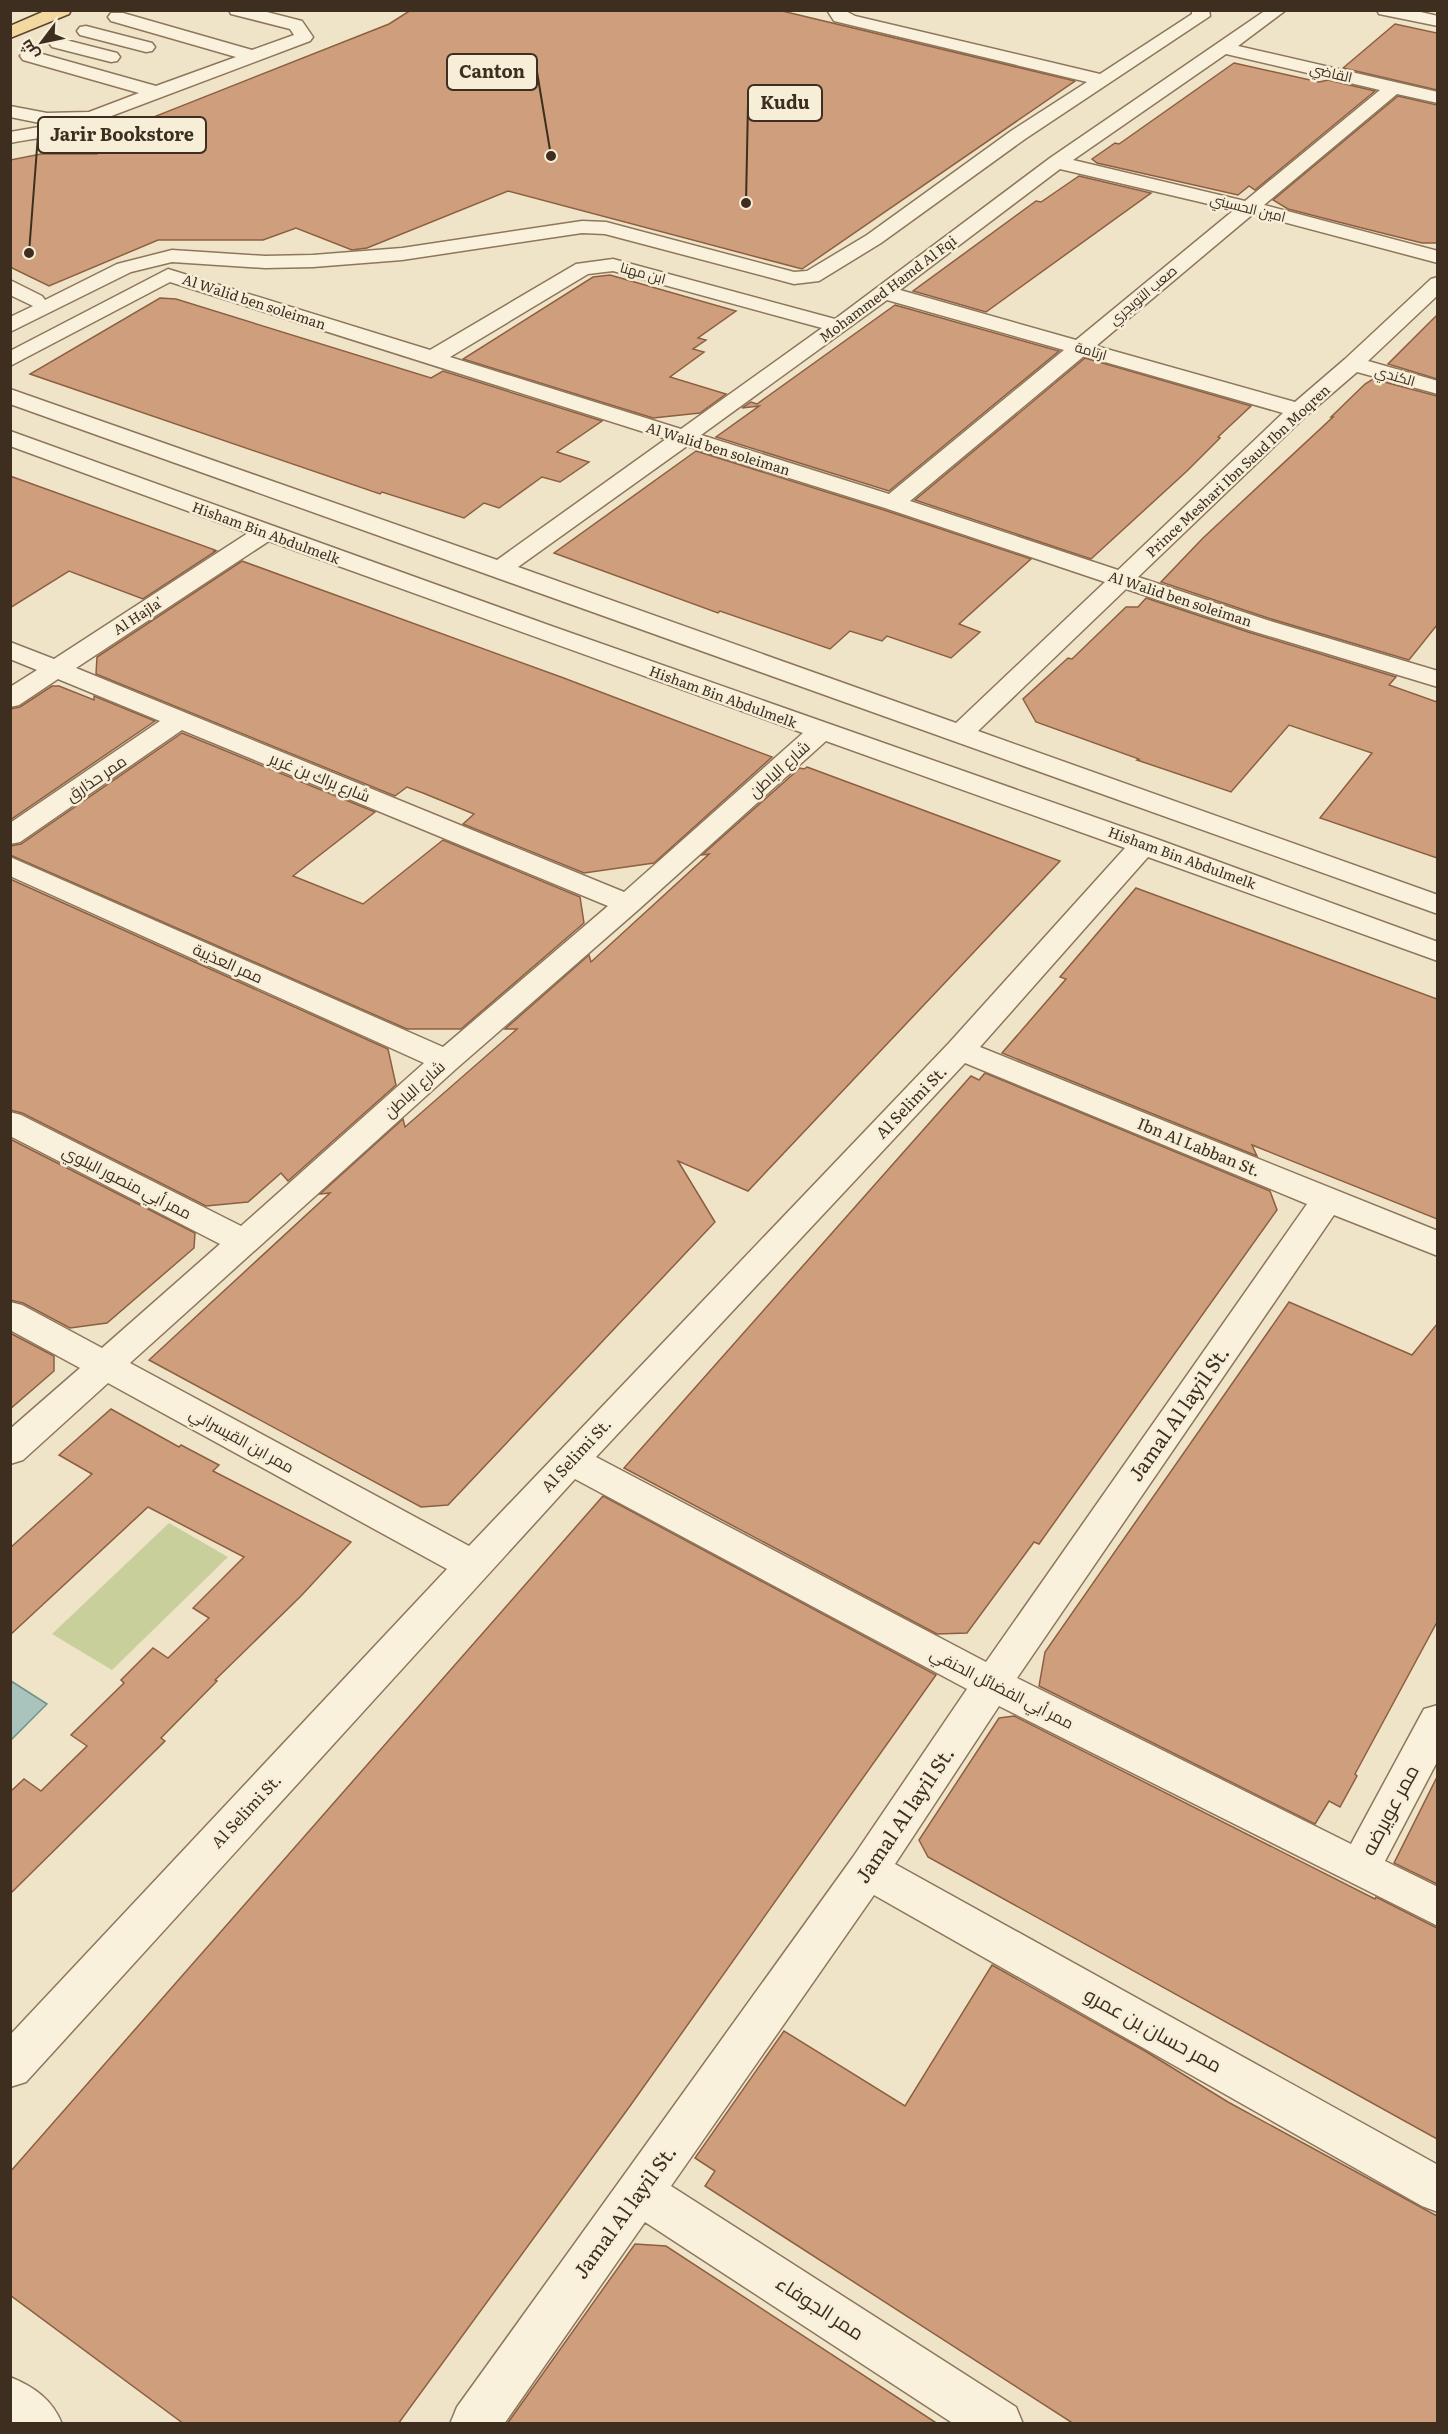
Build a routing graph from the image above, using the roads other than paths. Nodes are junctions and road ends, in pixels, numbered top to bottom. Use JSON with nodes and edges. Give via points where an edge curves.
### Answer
{"nodes":[{"id":1,"x":63,"y":10,"type":"edge"},
{"id":2,"x":237,"y":10,"type":"edge"},
{"id":3,"x":264,"y":10,"type":"edge"},
{"id":4,"x":835,"y":10,"type":"edge"},
{"id":5,"x":1200,"y":10,"type":"edge"},
{"id":6,"x":1278,"y":10,"type":"edge"},
{"id":7,"x":1385,"y":10,"type":"edge"},
{"id":8,"x":305,"y":13,"type":"dead end"},
{"id":9,"x":124,"y":14,"type":"edge"},
{"id":10,"x":1437,"y":21,"type":"edge"},
{"id":11,"x":86,"y":31,"type":"junction"},
{"id":12,"x":10,"y":33,"type":"edge"},
{"id":13,"x":255,"y":34,"type":"dead end"},
{"id":14,"x":58,"y":43,"type":"junction"},
{"id":15,"x":1044,"y":47,"type":"dead end"},
{"id":16,"x":1225,"y":48,"type":"junction"},
{"id":17,"x":164,"y":52,"type":"dead end"},
{"id":18,"x":246,"y":54,"type":"junction"},
{"id":19,"x":28,"y":56,"type":"junction"},
{"id":20,"x":1024,"y":60,"type":"junction"},
{"id":21,"x":124,"y":61,"type":"dead end"},
{"id":22,"x":197,"y":62,"type":"dead end"},
{"id":23,"x":10,"y":64,"type":"edge"},
{"id":24,"x":220,"y":68,"type":"junction"},
{"id":25,"x":158,"y":70,"type":"dead end"},
{"id":26,"x":191,"y":79,"type":"junction"},
{"id":27,"x":1102,"y":80,"type":"junction"},
{"id":28,"x":1393,"y":88,"type":"junction"},
{"id":29,"x":157,"y":92,"type":"junction"},
{"id":30,"x":95,"y":94,"type":"dead end"},
{"id":31,"x":30,"y":97,"type":"dead end"},
{"id":32,"x":1437,"y":98,"type":"edge"},
{"id":33,"x":127,"y":104,"type":"junction"},
{"id":34,"x":10,"y":111,"type":"edge"},
{"id":35,"x":61,"y":119,"type":"junction"},
{"id":36,"x":15,"y":131,"type":"edge"},
{"id":37,"x":1057,"y":162,"type":"junction"},
{"id":38,"x":1247,"y":207,"type":"junction"},
{"id":39,"x":1437,"y":257,"type":"edge"},
{"id":40,"x":265,"y":262,"type":"junction"},
{"id":41,"x":1437,"y":283,"type":"edge"},
{"id":42,"x":10,"y":286,"type":"edge"},
{"id":43,"x":883,"y":292,"type":"junction"},
{"id":44,"x":35,"y":300,"type":"junction"},
{"id":45,"x":10,"y":311,"type":"edge"},
{"id":46,"x":10,"y":326,"type":"edge"},
{"id":47,"x":839,"y":326,"type":"junction"},
{"id":48,"x":1080,"y":348,"type":"junction"},
{"id":49,"x":431,"y":359,"type":"junction"},
{"id":50,"x":10,"y":360,"type":"edge"},
{"id":51,"x":1353,"y":364,"type":"junction"},
{"id":52,"x":1437,"y":388,"type":"edge"},
{"id":53,"x":10,"y":396,"type":"edge"},
{"id":54,"x":1299,"y":410,"type":"junction"},
{"id":55,"x":10,"y":438,"type":"edge"},
{"id":56,"x":685,"y":439,"type":"junction"},
{"id":57,"x":893,"y":503,"type":"junction"},
{"id":58,"x":265,"y":533,"type":"junction"},
{"id":59,"x":500,"y":569,"type":"junction"},
{"id":60,"x":1123,"y":580,"type":"junction"},
{"id":61,"x":10,"y":650,"type":"edge"},
{"id":62,"x":58,"y":669,"type":"junction"},
{"id":63,"x":1432,"y":670,"type":"edge"},
{"id":64,"x":10,"y":699,"type":"edge"},
{"id":65,"x":181,"y":719,"type":"junction"},
{"id":66,"x":820,"y":732,"type":"junction"},
{"id":67,"x":960,"y":734,"type":"junction"},
{"id":68,"x":10,"y":836,"type":"edge"},
{"id":69,"x":1144,"y":844,"type":"junction"},
{"id":70,"x":10,"y":865,"type":"edge"},
{"id":71,"x":628,"y":904,"type":"junction"},
{"id":72,"x":1437,"y":905,"type":"edge"},
{"id":73,"x":1437,"y":952,"type":"edge"},
{"id":74,"x":960,"y":1050,"type":"junction"},
{"id":75,"x":446,"y":1061,"type":"junction"},
{"id":76,"x":10,"y":1122,"type":"edge"},
{"id":77,"x":1327,"y":1200,"type":"junction"},
{"id":78,"x":243,"y":1241,"type":"junction"},
{"id":79,"x":1437,"y":1244,"type":"edge"},
{"id":80,"x":10,"y":1314,"type":"edge"},
{"id":81,"x":104,"y":1365,"type":"junction"},
{"id":82,"x":10,"y":1450,"type":"edge"},
{"id":83,"x":571,"y":1460,"type":"junction"},
{"id":84,"x":473,"y":1566,"type":"junction"},
{"id":85,"x":992,"y":1684,"type":"junction"},
{"id":86,"x":1437,"y":1721,"type":"edge"},
{"id":87,"x":1360,"y":1867,"type":"junction"},
{"id":88,"x":868,"y":1870,"type":"junction"},
{"id":89,"x":1437,"y":1908,"type":"edge"},
{"id":90,"x":10,"y":2067,"type":"edge"},
{"id":91,"x":1437,"y":2190,"type":"edge"},
{"id":92,"x":640,"y":2192,"type":"junction"},
{"id":93,"x":10,"y":2402,"type":"edge"},
{"id":94,"x":38,"y":2424,"type":"edge"},
{"id":95,"x":474,"y":2424,"type":"edge"},
{"id":96,"x":999,"y":2424,"type":"edge"}],
"edges":[{"from":1,"to":12,"type":"main road"},
{"from":2,"to":18,"type":"street","via":[[296,26],[304,37]]},
{"from":3,"to":8,"type":"street","via":[[285,15]]},
{"from":4,"to":20,"type":"street","via":[[840,17],[851,20]]},
{"from":5,"to":27,"type":"street","via":[[1201,16]]},
{"from":6,"to":16,"type":"street","name":"Mohammed Hamd Al Fqi"},
{"from":7,"to":10,"type":"street"},
{"from":9,"to":11,"type":"street"},
{"from":9,"to":18,"type":"street"},
{"from":11,"to":14,"type":"street"},
{"from":11,"to":17,"type":"street"},
{"from":13,"to":18,"type":"street","via":[[267,39]]},
{"from":14,"to":19,"type":"street"},
{"from":14,"to":21,"type":"street"},
{"from":15,"to":20,"type":"street"},
{"from":16,"to":28,"type":"street","name":"القاضي"},
{"from":16,"to":37,"type":"street","name":"Mohammed Hamd Al Fqi"},
{"from":18,"to":24,"type":"street"},
{"from":19,"to":23,"type":"street"},
{"from":19,"to":29,"type":"street"},
{"from":20,"to":27,"type":"street"},
{"from":22,"to":24,"type":"street"},
{"from":24,"to":26,"type":"street"},
{"from":25,"to":26,"type":"street"},
{"from":26,"to":29,"type":"street"},
{"from":27,"to":40,"type":"street","via":[[874,239],[812,277],[794,278],[606,228],[582,227],[402,254]]},
{"from":28,"to":32,"type":"street","name":"القاضي"},
{"from":28,"to":38,"type":"street","name":"صعب التويجري"},
{"from":29,"to":33,"type":"street"},
{"from":30,"to":33,"type":"street"},
{"from":31,"to":35,"type":"street","via":[[77,110]]},
{"from":33,"to":35,"type":"street","via":[[92,117]]},
{"from":34,"to":35,"type":"street"},
{"from":35,"to":36,"type":"street","via":[[62,127],[43,134]]},
{"from":37,"to":38,"type":"street","name":"امين الحسيني"},
{"from":37,"to":43,"type":"street","name":"Mohammed Hamd Al Fqi"},
{"from":38,"to":39,"type":"street","name":"امين الحسيني"},
{"from":38,"to":48,"type":"street","name":"صعب التويجري"},
{"from":40,"to":44,"type":"street","via":[[234,253],[171,249],[122,260]]},
{"from":40,"to":46,"type":"street","via":[[172,256],[151,260],[124,268]]},
{"from":41,"to":51,"type":"street","name":"Prince Meshari Ibn Saud Ibn Moqren"},
{"from":42,"to":44,"type":"street"},
{"from":43,"to":47,"type":"street","name":"Mohammed Hamd Al Fqi"},
{"from":43,"to":48,"type":"street","name":"ارتامة"},
{"from":44,"to":45,"type":"street"},
{"from":47,"to":49,"type":"street","name":"ابن مهنا","via":[[613,265],[583,268]]},
{"from":47,"to":56,"type":"street","name":"Mohammed Hamd Al Fqi"},
{"from":48,"to":54,"type":"street","name":"ارتامة"},
{"from":48,"to":57,"type":"street","name":"صعب التويجري"},
{"from":49,"to":50,"type":"street","name":"Al Walid ben soleiman","via":[[168,275]]},
{"from":49,"to":56,"type":"street","name":"Al Walid ben soleiman"},
{"from":51,"to":52,"type":"street","name":"الكندي"},
{"from":51,"to":54,"type":"street","name":"Prince Meshari Ibn Saud Ibn Moqren"},
{"from":53,"to":59,"type":"street"},
{"from":54,"to":60,"type":"street","name":"Prince Meshari Ibn Saud Ibn Moqren"},
{"from":55,"to":58,"type":"street","name":"Hisham Bin Abdulmelk"},
{"from":56,"to":57,"type":"street","name":"Al Walid ben soleiman"},
{"from":56,"to":59,"type":"street","name":"Mohammed Hamd Al Fqi"},
{"from":57,"to":60,"type":"street","name":"Al Walid ben soleiman"},
{"from":58,"to":62,"type":"street","name":"Al Hajla'"},
{"from":58,"to":66,"type":"street","name":"Hisham Bin Abdulmelk"},
{"from":59,"to":67,"type":"street"},
{"from":60,"to":63,"type":"street","name":"Al Walid ben soleiman","via":[[1258,625]]},
{"from":60,"to":67,"type":"street","name":"Prince Meshari Ibn Saud Ibn Moqren"},
{"from":61,"to":62,"type":"street","name":"شارع براك بن غرير"},
{"from":62,"to":64,"type":"street","name":"Al Hajla'"},
{"from":62,"to":65,"type":"street","name":"شارع براك بن غرير"},
{"from":65,"to":68,"type":"street","name":"ممر حذارق"},
{"from":65,"to":71,"type":"street","name":"شارع براك بن غرير"},
{"from":66,"to":69,"type":"street","name":"Hisham Bin Abdulmelk"},
{"from":66,"to":71,"type":"street","name":"شارع الباطن"},
{"from":67,"to":72,"type":"street"},
{"from":69,"to":73,"type":"street","name":"Hisham Bin Abdulmelk"},
{"from":69,"to":74,"type":"street","name":"Al Selimi St."},
{"from":70,"to":75,"type":"street","name":"ممر العذيبة"},
{"from":71,"to":75,"type":"street","name":"شارع الباطن"},
{"from":74,"to":77,"type":"street","name":"Ibn Al Labban St."},
{"from":74,"to":83,"type":"street","name":"Al Selimi St."},
{"from":75,"to":78,"type":"street","name":"شارع الباطن"},
{"from":76,"to":78,"type":"street","name":"ممر أبي منصور البلوي"},
{"from":77,"to":79,"type":"street","name":"Ibn Al Labban St."},
{"from":77,"to":85,"type":"street","name":"Jamal Al layil St."},
{"from":78,"to":81,"type":"street","name":"شارع الباطن"},
{"from":80,"to":81,"type":"street","name":"ممر ابن القيسراني"},
{"from":81,"to":82,"type":"street","name":"شارع الباطن"},
{"from":81,"to":84,"type":"street","name":"ممر ابن القيسراني"},
{"from":83,"to":84,"type":"street","name":"Al Selimi St."},
{"from":83,"to":85,"type":"street","name":"ممر أبي الفضائل الحنفي"},
{"from":84,"to":90,"type":"street","name":"Al Selimi St."},
{"from":85,"to":87,"type":"street","name":"ممر أبي الفضائل الحنفي"},
{"from":85,"to":88,"type":"street","name":"Jamal Al layil St."},
{"from":86,"to":87,"type":"street","name":"ممر عويرضه"},
{"from":87,"to":89,"type":"street","name":"ممر أبي الفضائل الحنفي"},
{"from":88,"to":91,"type":"street","name":"ممر حسان بن عمرو"},
{"from":88,"to":92,"type":"street","name":"Jamal Al layil St."},
{"from":92,"to":95,"type":"street","name":"Jamal Al layil St."},
{"from":92,"to":96,"type":"street","name":"ممر الجوفاء"},
{"from":93,"to":94,"type":"street"}]}
